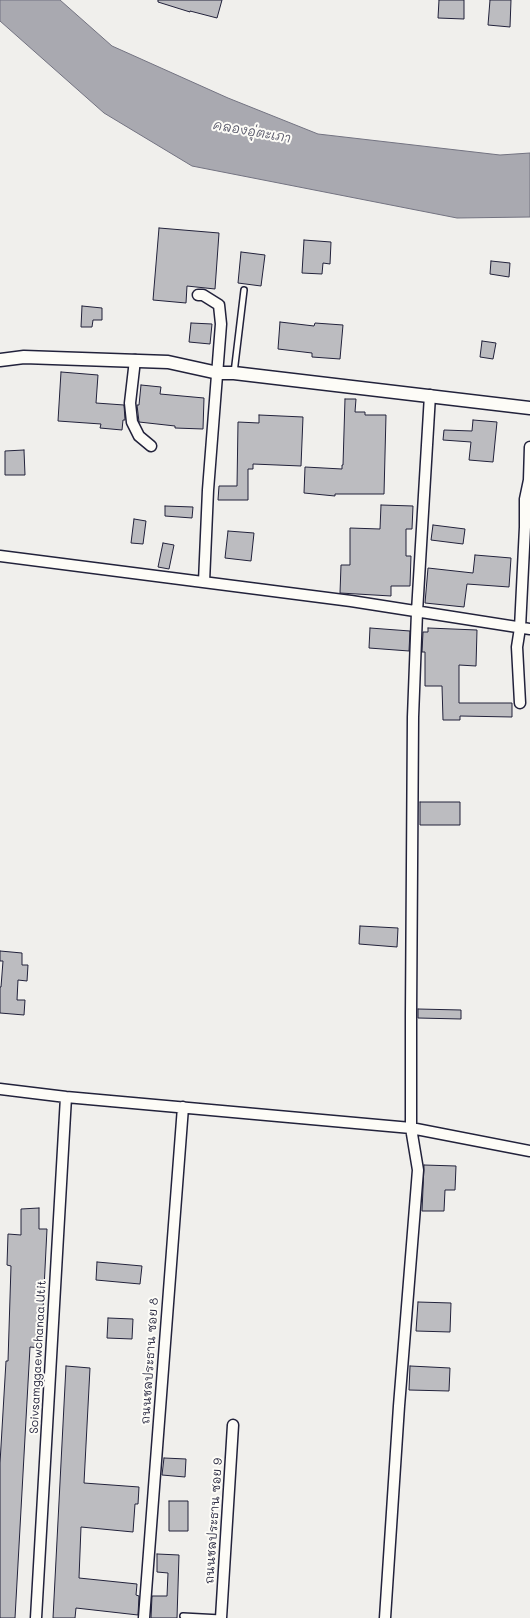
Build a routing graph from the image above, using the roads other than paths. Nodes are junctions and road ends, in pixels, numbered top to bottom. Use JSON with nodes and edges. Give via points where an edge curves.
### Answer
{"nodes":[{"id":1,"x":244,"y":290,"type":"dead end"},
{"id":2,"x":198,"y":295,"type":"dead end"},
{"id":3,"x":0,"y":360,"type":"edge"},
{"id":4,"x":135,"y":360,"type":"junction"},
{"id":5,"x":218,"y":373,"type":"junction"},
{"id":6,"x":234,"y":373,"type":"junction"},
{"id":7,"x":430,"y":395,"type":"junction"},
{"id":8,"x":530,"y":408,"type":"edge"},
{"id":9,"x":151,"y":446,"type":"dead end"},
{"id":10,"x":530,"y":447,"type":"edge"},
{"id":11,"x":0,"y":556,"type":"edge"},
{"id":12,"x":204,"y":582,"type":"junction"},
{"id":13,"x":417,"y":612,"type":"junction"},
{"id":14,"x":525,"y":628,"type":"edge"},
{"id":15,"x":520,"y":703,"type":"dead end"},
{"id":16,"x":0,"y":1089,"type":"edge"},
{"id":17,"x":66,"y":1097,"type":"junction"},
{"id":18,"x":183,"y":1107,"type":"junction"},
{"id":19,"x":411,"y":1128,"type":"junction"},
{"id":20,"x":530,"y":1151,"type":"edge"},
{"id":21,"x":233,"y":1425,"type":"dead end"},
{"id":22,"x":183,"y":1616,"type":"dead end"},
{"id":23,"x":36,"y":1618,"type":"edge"},
{"id":24,"x":144,"y":1618,"type":"edge"},
{"id":25,"x":221,"y":1618,"type":"edge"},
{"id":26,"x":385,"y":1618,"type":"edge"}],
"edges":[{"from":1,"to":6,"type":"lane"},
{"from":2,"to":5,"type":"street","via":[[203,295],[219,305],[221,324]]},
{"from":3,"to":4,"type":"street"},
{"from":4,"to":5,"type":"street","via":[[168,362]]},
{"from":4,"to":9,"type":"street","via":[[130,403],[132,422],[139,436]]},
{"from":5,"to":6,"type":"street"},
{"from":5,"to":12,"type":"street","via":[[208,490]]},
{"from":6,"to":7,"type":"street"},
{"from":7,"to":8,"type":"street"},
{"from":7,"to":13,"type":"street"},
{"from":10,"to":14,"type":"street","via":[[525,499]]},
{"from":11,"to":12,"type":"street"},
{"from":12,"to":13,"type":"street"},
{"from":13,"to":14,"type":"street"},
{"from":13,"to":19,"type":"street","via":[[413,732]]},
{"from":14,"to":15,"type":"street","via":[[517,647]]},
{"from":16,"to":17,"type":"street"},
{"from":17,"to":18,"type":"street"},
{"from":17,"to":23,"type":"street","name":"Soivsamggaewchanaa Utit"},
{"from":18,"to":19,"type":"street"},
{"from":18,"to":24,"type":"street","name":"ถนนชลประธาน ซอย 8"},
{"from":19,"to":20,"type":"street"},
{"from":19,"to":26,"type":"street","via":[[418,1170]]},
{"from":21,"to":25,"type":"street","name":"ถนนชลประธาน ซอย 9"},
{"from":22,"to":25,"type":"lane"}]}
